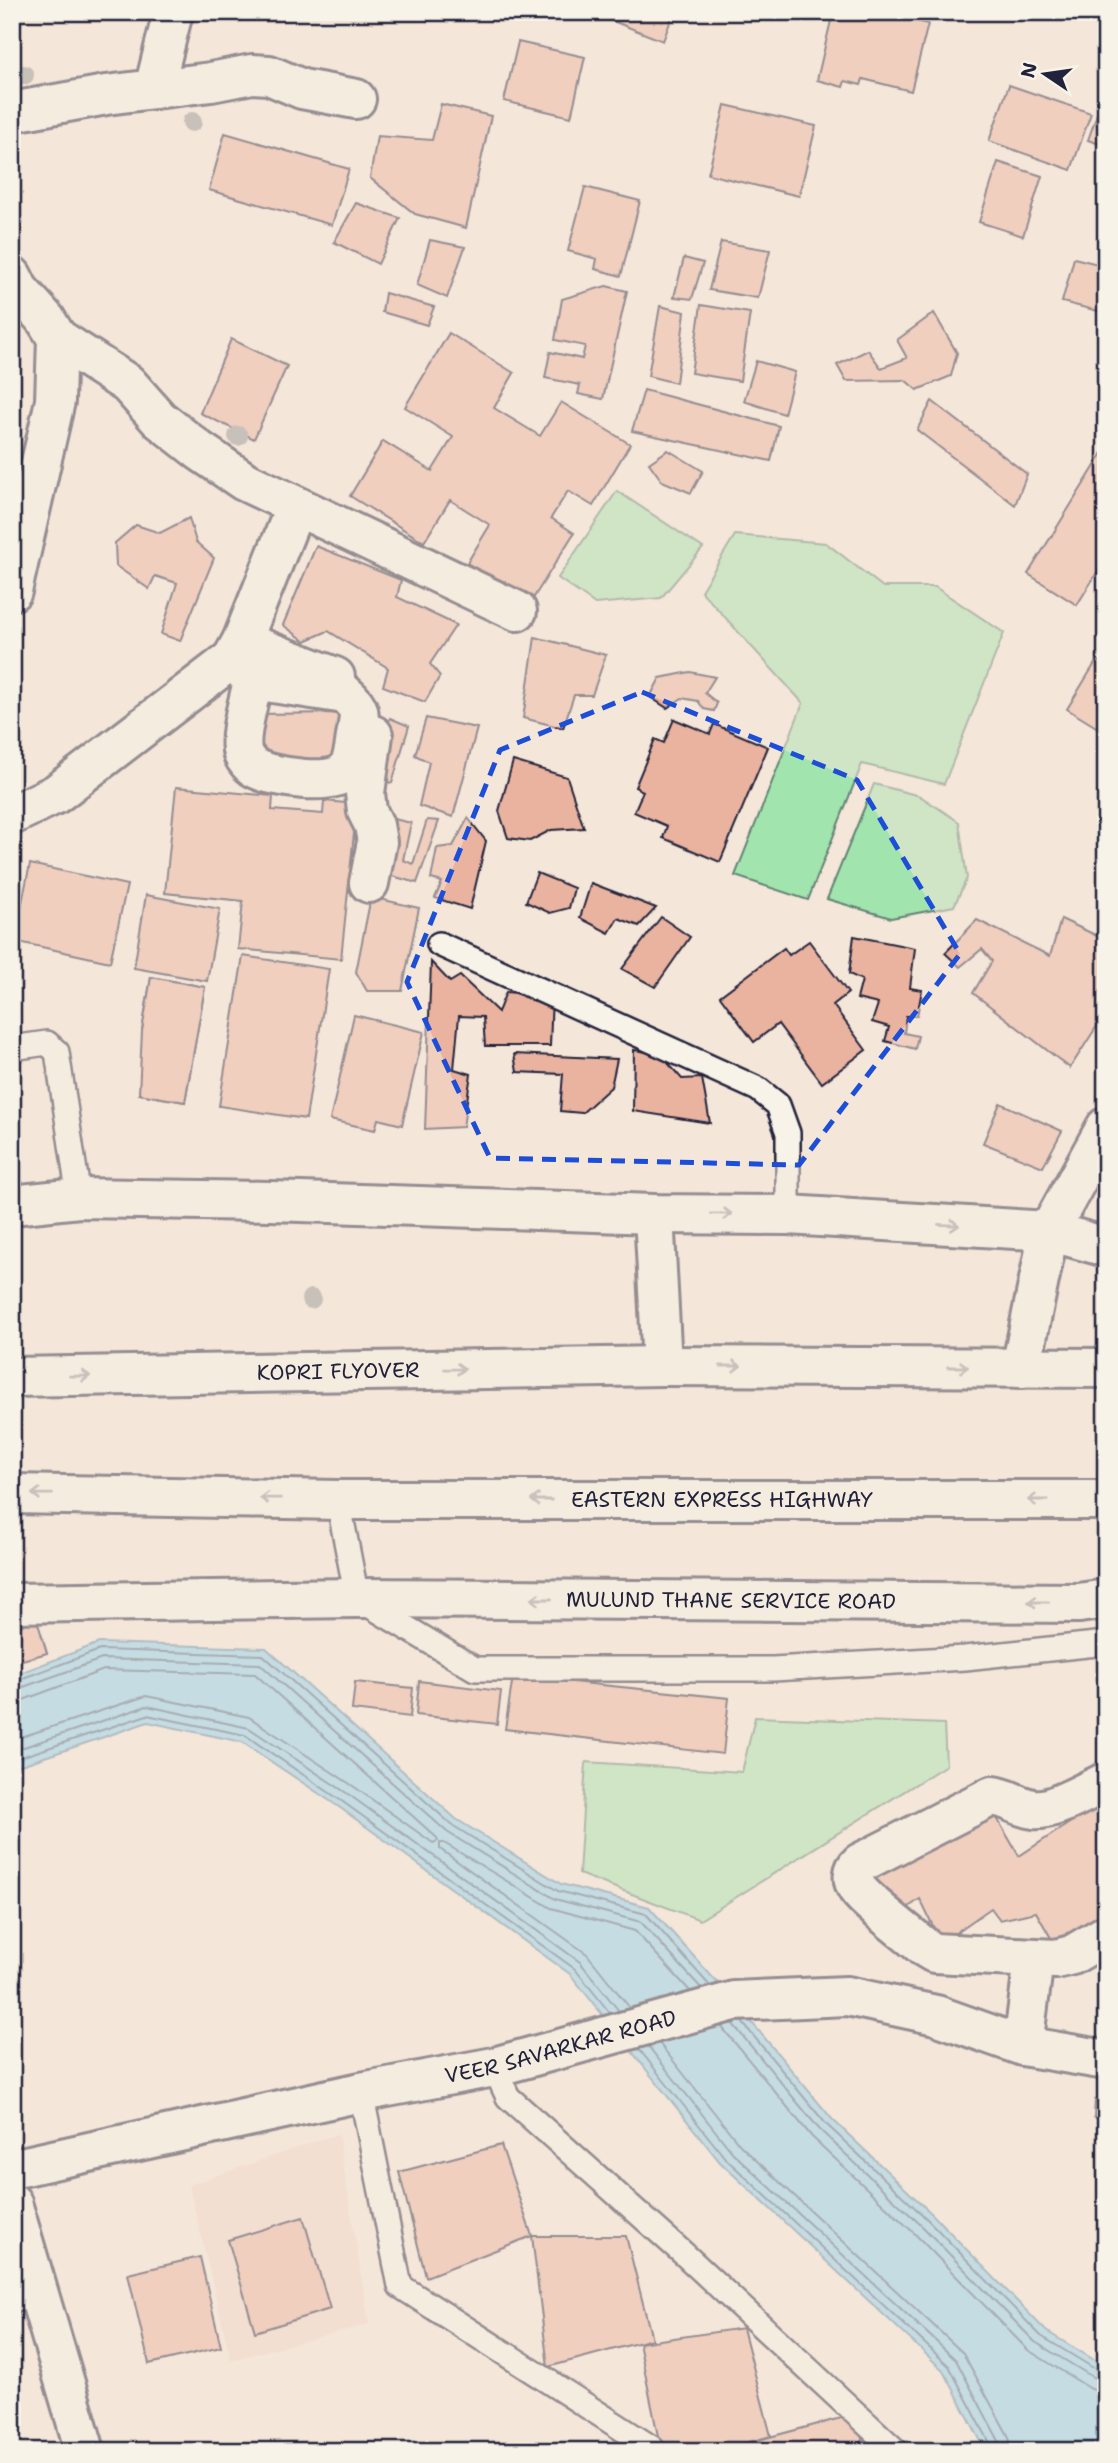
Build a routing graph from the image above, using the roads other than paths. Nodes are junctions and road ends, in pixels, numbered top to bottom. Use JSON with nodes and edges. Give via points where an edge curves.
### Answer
{"nodes":[{"id":1,"x":173,"y":12,"type":"edge"},
{"id":2,"x":154,"y":89,"type":"junction"},
{"id":3,"x":356,"y":99,"type":"dead end"},
{"id":4,"x":12,"y":112,"type":"edge"},
{"id":5,"x":12,"y":276,"type":"edge"},
{"id":6,"x":57,"y":338,"type":"junction"},
{"id":7,"x":296,"y":506,"type":"junction"},
{"id":8,"x":12,"y":591,"type":"edge"},
{"id":9,"x":517,"y":611,"type":"dead end"},
{"id":10,"x":243,"y":660,"type":"junction"},
{"id":11,"x":12,"y":815,"type":"edge"},
{"id":12,"x":369,"y":883,"type":"dead end"},
{"id":13,"x":439,"y":944,"type":"dead end"},
{"id":14,"x":12,"y":1048,"type":"edge"},
{"id":15,"x":1106,"y":1127,"type":"edge"},
{"id":16,"x":79,"y":1198,"type":"junction"},
{"id":17,"x":12,"y":1205,"type":"edge"},
{"id":18,"x":653,"y":1214,"type":"junction"},
{"id":19,"x":788,"y":1215,"type":"junction"},
{"id":20,"x":1049,"y":1231,"type":"junction"},
{"id":21,"x":1106,"y":1247,"type":"edge"},
{"id":22,"x":662,"y":1366,"type":"junction"},
{"id":23,"x":1021,"y":1368,"type":"junction"},
{"id":24,"x":1106,"y":1368,"type":"edge"},
{"id":25,"x":12,"y":1377,"type":"edge"},
{"id":26,"x":12,"y":1494,"type":"edge"},
{"id":27,"x":338,"y":1500,"type":"junction"},
{"id":28,"x":1106,"y":1500,"type":"edge"},
{"id":29,"x":357,"y":1598,"type":"junction"},
{"id":30,"x":1106,"y":1599,"type":"edge"},
{"id":31,"x":12,"y":1603,"type":"edge"},
{"id":32,"x":1106,"y":1643,"type":"edge"},
{"id":33,"x":1106,"y":1782,"type":"edge"},
{"id":34,"x":1106,"y":1935,"type":"edge"},
{"id":35,"x":1034,"y":1959,"type":"junction"},
{"id":36,"x":1023,"y":2046,"type":"junction"},
{"id":37,"x":1106,"y":2060,"type":"edge"},
{"id":38,"x":494,"y":2067,"type":"junction"},
{"id":39,"x":361,"y":2092,"type":"junction"},
{"id":40,"x":12,"y":2169,"type":"edge"},
{"id":41,"x":12,"y":2203,"type":"edge"},
{"id":42,"x":26,"y":2298,"type":"edge"},
{"id":43,"x":85,"y":2451,"type":"edge"},
{"id":44,"x":653,"y":2451,"type":"edge"},
{"id":45,"x":897,"y":2451,"type":"edge"}],
"edges":[{"from":1,"to":2,"type":"main road"},
{"from":2,"to":3,"type":"main road","via":[[253,74]]},
{"from":2,"to":4,"type":"main road"},
{"from":5,"to":6,"type":"main road"},
{"from":6,"to":7,"type":"main road","via":[[128,384],[159,419],[200,451],[244,481]]},
{"from":6,"to":8,"type":"main road","via":[[55,401]]},
{"from":7,"to":9,"type":"main road"},
{"from":7,"to":10,"type":"main road"},
{"from":10,"to":11,"type":"main road","via":[[56,794]]},
{"from":10,"to":12,"type":"main road","via":[[371,691],[376,697],[365,793],[377,842]]},
{"from":13,"to":19,"type":"lane","via":[[758,1089],[778,1105],[788,1133]]},
{"from":14,"to":16,"type":"lane","via":[[47,1043],[57,1052]]},
{"from":15,"to":20,"type":"main road"},
{"from":16,"to":17,"type":"main road"},
{"from":16,"to":18,"type":"main road"},
{"from":18,"to":19,"type":"main road","one_way":true},
{"from":18,"to":22,"type":"main road"},
{"from":19,"to":20,"type":"main road","one_way":true},
{"from":20,"to":21,"type":"main road"},
{"from":20,"to":23,"type":"main road"},
{"from":22,"to":23,"type":"main road","one_way":true},
{"from":25,"to":22,"type":"main road","name":"KOPRI FLYOVER","one_way":true},
{"from":23,"to":24,"type":"main road"},
{"from":27,"to":26,"type":"main road","one_way":true},
{"from":28,"to":27,"type":"main road","name":"EASTERN EXPRESS HIGHWAY","one_way":true},
{"from":27,"to":29,"type":"lane"},
{"from":30,"to":29,"type":"main road","name":"MULUND THANE SERVICE ROAD","one_way":true},
{"from":29,"to":31,"type":"main road","name":"MULUND THANE SERVICE ROAD"},
{"from":29,"to":32,"type":"lane","via":[[475,1669],[773,1670]]},
{"from":33,"to":35,"type":"main road","via":[[1037,1810],[992,1796],[855,1868],[858,1890],[924,1947],[934,1952]]},
{"from":34,"to":35,"type":"main road","via":[[1072,1955]]},
{"from":35,"to":36,"type":"main road"},
{"from":36,"to":37,"type":"main road","name":"VEER SAVARKAR ROAD"},
{"from":36,"to":38,"type":"main road","name":"VEER SAVARKAR ROAD","via":[[936,2015],[847,1996],[734,2001]]},
{"from":38,"to":39,"type":"main road","name":"VEER SAVARKAR ROAD"},
{"from":38,"to":45,"type":"lane","via":[[508,2097]]},
{"from":39,"to":40,"type":"main road","name":"VEER SAVARKAR ROAD"},
{"from":39,"to":44,"type":"lane","via":[[400,2286]]},
{"from":41,"to":42,"type":"main road"},
{"from":42,"to":43,"type":"main road"}]}
